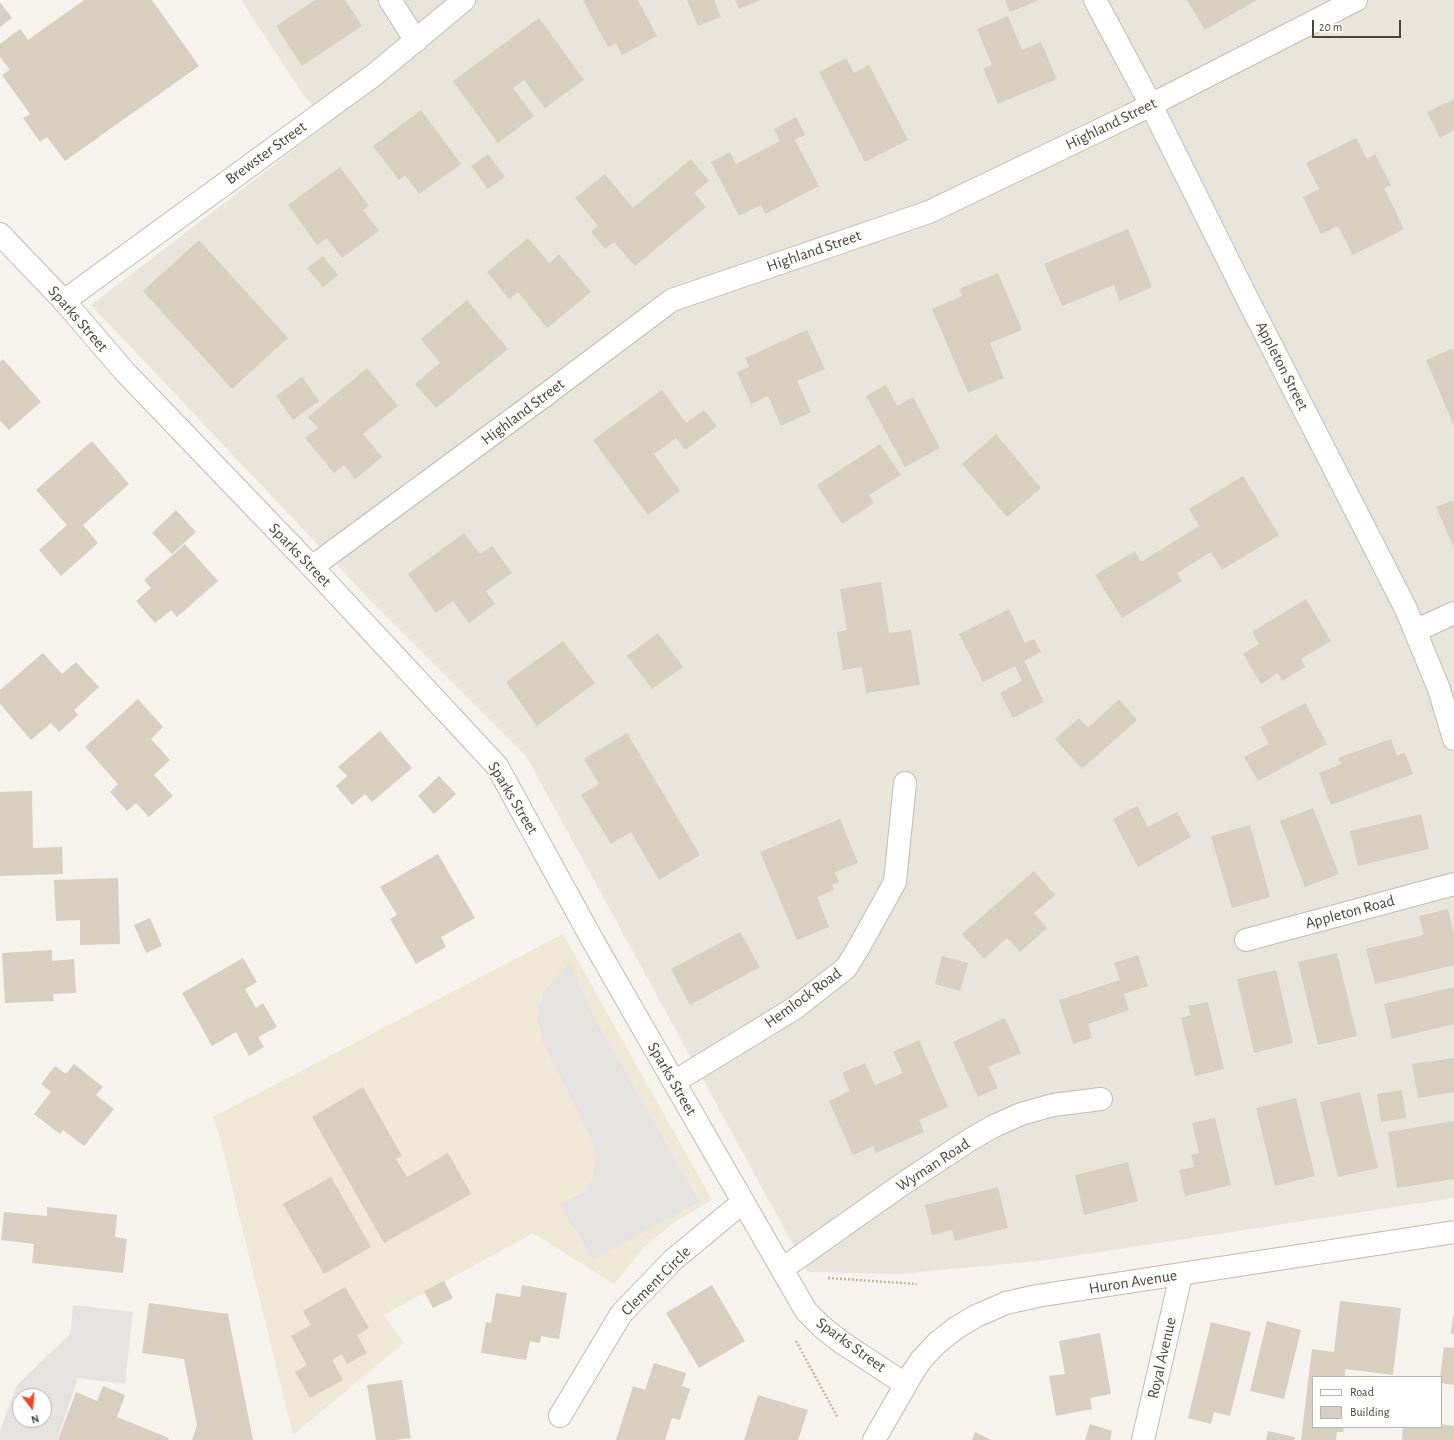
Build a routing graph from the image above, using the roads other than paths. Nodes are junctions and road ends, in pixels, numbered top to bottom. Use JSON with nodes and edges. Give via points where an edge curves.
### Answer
{"nodes":[{"id":1,"x":390,"y":0,"type":"edge"},
{"id":2,"x":464,"y":0,"type":"edge"},
{"id":3,"x":1095,"y":0,"type":"edge"},
{"id":4,"x":1356,"y":0,"type":"edge"},
{"id":5,"x":416,"y":41,"type":"junction"},
{"id":6,"x":1151,"y":105,"type":"junction"},
{"id":7,"x":0,"y":234,"type":"edge"},
{"id":8,"x":64,"y":301,"type":"junction"},
{"id":9,"x":312,"y":567,"type":"junction"},
{"id":10,"x":1454,"y":613,"type":"edge"},
{"id":11,"x":1415,"y":631,"type":"junction"},
{"id":12,"x":1454,"y":739,"type":"edge"},
{"id":13,"x":905,"y":784,"type":"dead end"},
{"id":14,"x":1454,"y":884,"type":"edge"},
{"id":15,"x":1246,"y":940,"type":"dead end"},
{"id":16,"x":674,"y":1082,"type":"junction"},
{"id":17,"x":1101,"y":1099,"type":"dead end"},
{"id":18,"x":743,"y":1202,"type":"junction"},
{"id":19,"x":1454,"y":1232,"type":"edge"},
{"id":20,"x":782,"y":1269,"type":"junction"},
{"id":21,"x":1181,"y":1275,"type":"junction"},
{"id":22,"x":905,"y":1384,"type":"junction"},
{"id":23,"x":560,"y":1416,"type":"dead end"},
{"id":24,"x":874,"y":1440,"type":"edge"},
{"id":25,"x":1142,"y":1440,"type":"edge"}],
"edges":[{"from":1,"to":5,"type":"street"},
{"from":2,"to":5,"type":"street","name":"Brewster Street"},
{"from":3,"to":6,"type":"street","name":"Appleton Street"},
{"from":4,"to":6,"type":"street","name":"Highland Street"},
{"from":5,"to":8,"type":"street","name":"Brewster Street","via":[[374,75]]},
{"from":6,"to":9,"type":"street","name":"Highland Street","via":[[929,212],[672,300]]},
{"from":6,"to":11,"type":"street","name":"Appleton Street","via":[[1406,608]]},
{"from":7,"to":8,"type":"street","name":"Sparks Street"},
{"from":8,"to":9,"type":"street","name":"Sparks Street","via":[[125,372]]},
{"from":9,"to":16,"type":"street","name":"Sparks Street","via":[[497,766]]},
{"from":10,"to":11,"type":"street"},
{"from":11,"to":12,"type":"street","name":"Appleton Street","via":[[1439,689]]},
{"from":13,"to":16,"type":"street","name":"Hemlock Road","via":[[894,882],[846,968],[795,1008]]},
{"from":14,"to":15,"type":"street","name":"Appleton Road"},
{"from":16,"to":18,"type":"street","name":"Sparks Street"},
{"from":17,"to":20,"type":"street","name":"Wyman Road","via":[[1053,1104],[992,1127],[904,1183]]},
{"from":18,"to":20,"type":"street","name":"Sparks Street"},
{"from":18,"to":23,"type":"street","name":"Clement Circle","via":[[674,1260],[621,1314]]},
{"from":19,"to":21,"type":"street","name":"Huron Avenue"},
{"from":20,"to":22,"type":"street","name":"Sparks Street","via":[[806,1310],[822,1327]]},
{"from":21,"to":22,"type":"street","name":"Huron Avenue","via":[[1019,1300],[986,1311],[956,1328],[937,1343],[921,1360]]},
{"from":21,"to":25,"type":"street","name":"Royal Avenue"},
{"from":22,"to":24,"type":"street","name":"Huron Avenue"}]}
